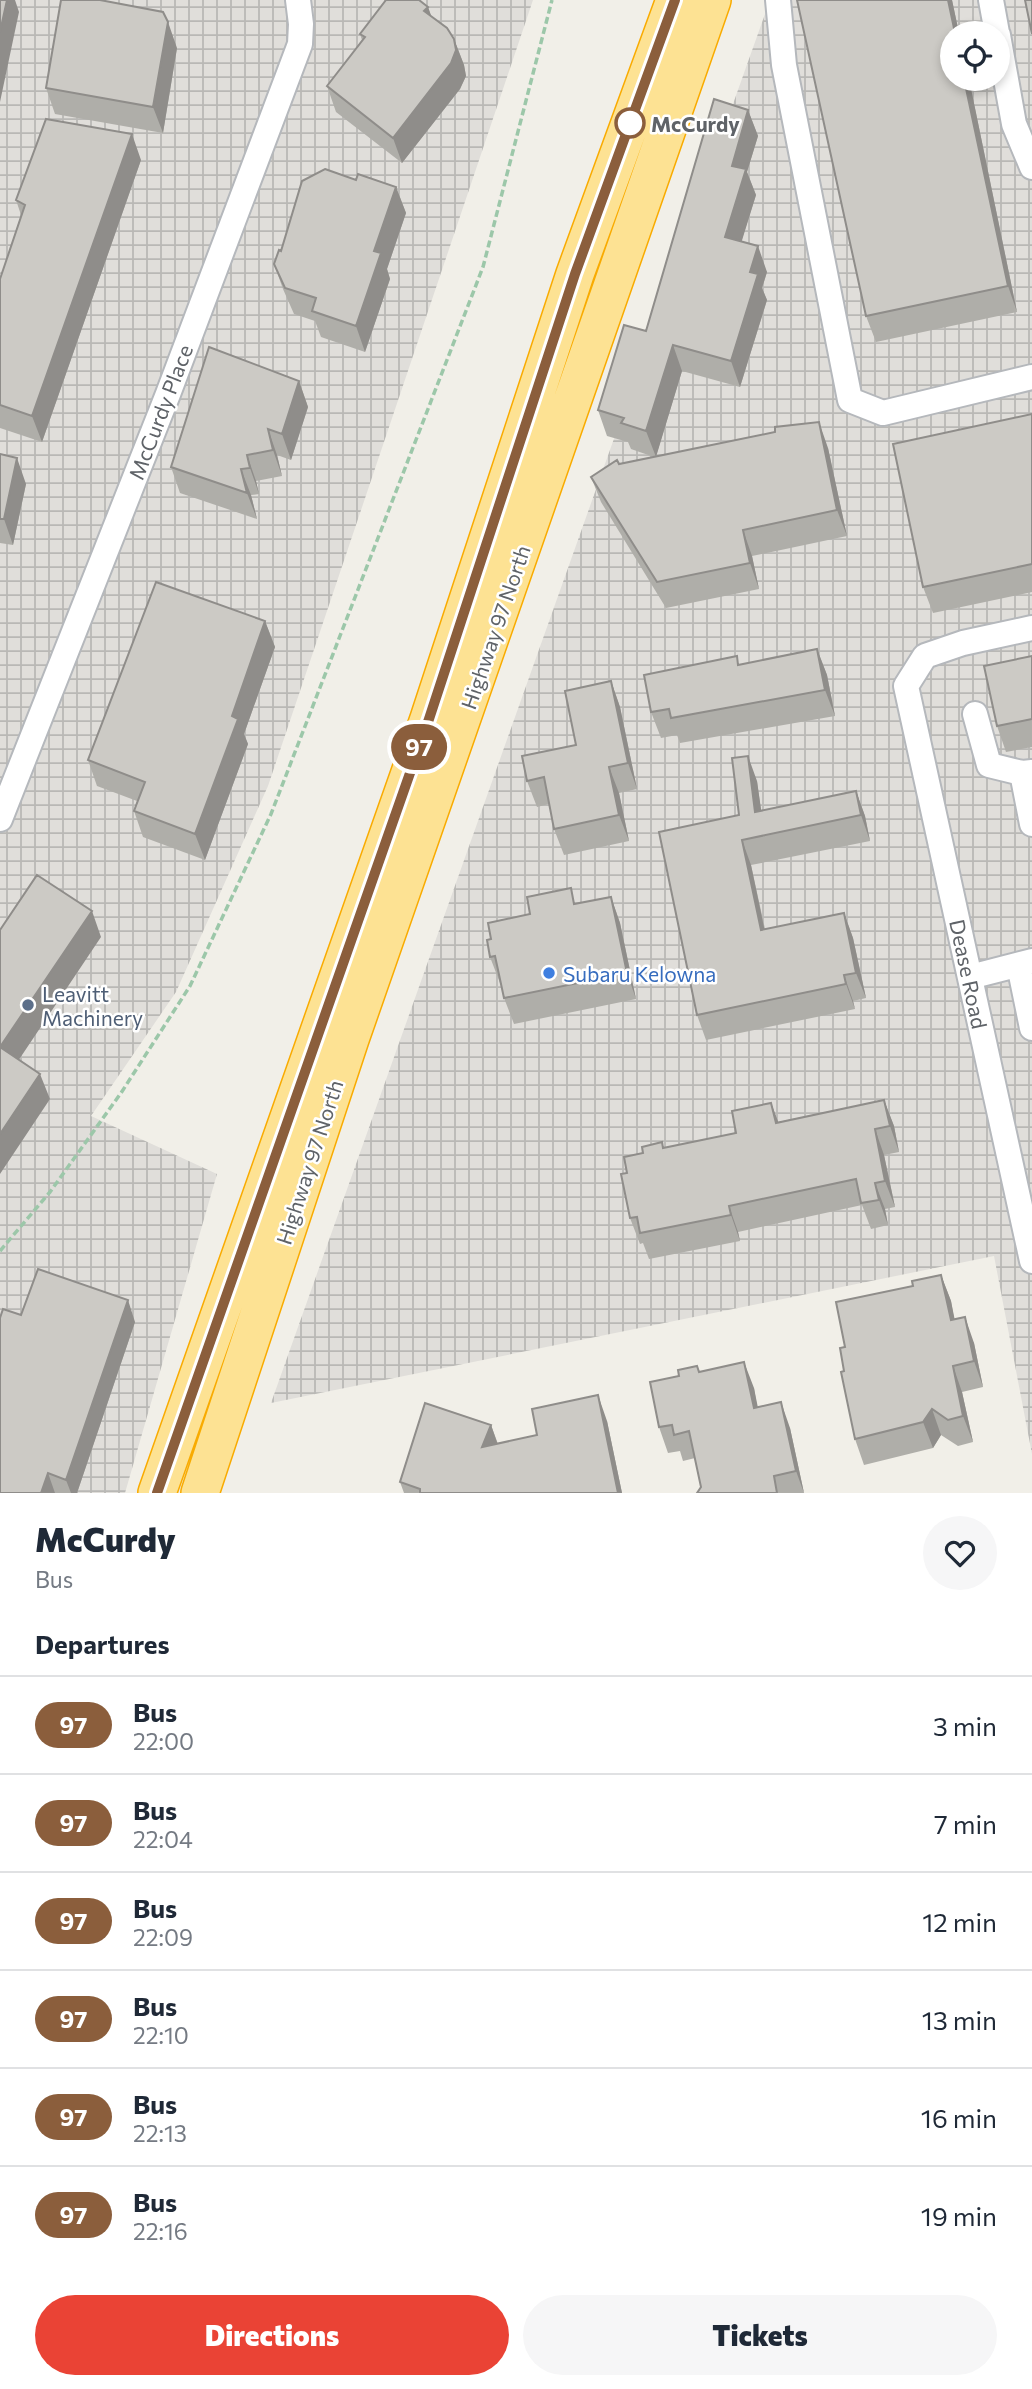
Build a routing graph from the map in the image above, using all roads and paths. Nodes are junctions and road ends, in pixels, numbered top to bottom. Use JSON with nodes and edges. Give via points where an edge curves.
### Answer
{"nodes":[{"id":1,"x":298,"y":0,"type":"edge"},
{"id":2,"x":552,"y":0,"type":"edge"},
{"id":3,"x":676,"y":0,"type":"edge"},
{"id":4,"x":712,"y":0,"type":"edge"},
{"id":5,"x":778,"y":0,"type":"edge"},
{"id":6,"x":991,"y":0,"type":"edge"},
{"id":7,"x":995,"y":21,"type":"edge"},
{"id":8,"x":1008,"y":91,"type":"edge"},
{"id":9,"x":1031,"y":162,"type":"edge"},
{"id":10,"x":1032,"y":377,"type":"edge"},
{"id":11,"x":1032,"y":628,"type":"edge"},
{"id":12,"x":975,"y":714,"type":"dead end"},
{"id":13,"x":1027,"y":773,"type":"edge"},
{"id":14,"x":0,"y":819,"type":"edge"},
{"id":15,"x":1032,"y":824,"type":"edge"},
{"id":16,"x":1025,"y":963,"type":"edge"},
{"id":17,"x":970,"y":977,"type":"junction"},
{"id":18,"x":1032,"y":1028,"type":"edge"},
{"id":19,"x":1027,"y":1214,"type":"edge"},
{"id":20,"x":0,"y":1251,"type":"edge"},
{"id":21,"x":1032,"y":1261,"type":"edge"},
{"id":22,"x":157,"y":1493,"type":"edge"},
{"id":23,"x":200,"y":1493,"type":"edge"}],
"edges":[{"from":1,"to":14,"type":"street","name":"McCurdy Place","via":[[300,44]]},
{"from":2,"to":20,"type":"path","via":[[483,267],[271,814],[190,986],[50,1192]]},
{"from":3,"to":22,"type":"highway","name":"Highway 97 North","via":[[575,274],[429,719]]},
{"from":4,"to":23,"type":"highway","name":"Highway 97 North","via":[[350,1039]]},
{"from":5,"to":10,"type":"street","via":[[784,65],[850,400],[883,412]]},
{"from":6,"to":7,"type":"street"},
{"from":8,"to":9,"type":"street","via":[[1014,124]]},
{"from":11,"to":17,"type":"street","name":"Dease Road","via":[[925,656],[906,686]]},
{"from":12,"to":13,"type":"street","via":[[989,765]]},
{"from":13,"to":15,"type":"street"},
{"from":16,"to":17,"type":"street"},
{"from":16,"to":18,"type":"street"},
{"from":17,"to":19,"type":"street","name":"Dease Road"},
{"from":19,"to":21,"type":"street","name":"Dease Road"}]}
